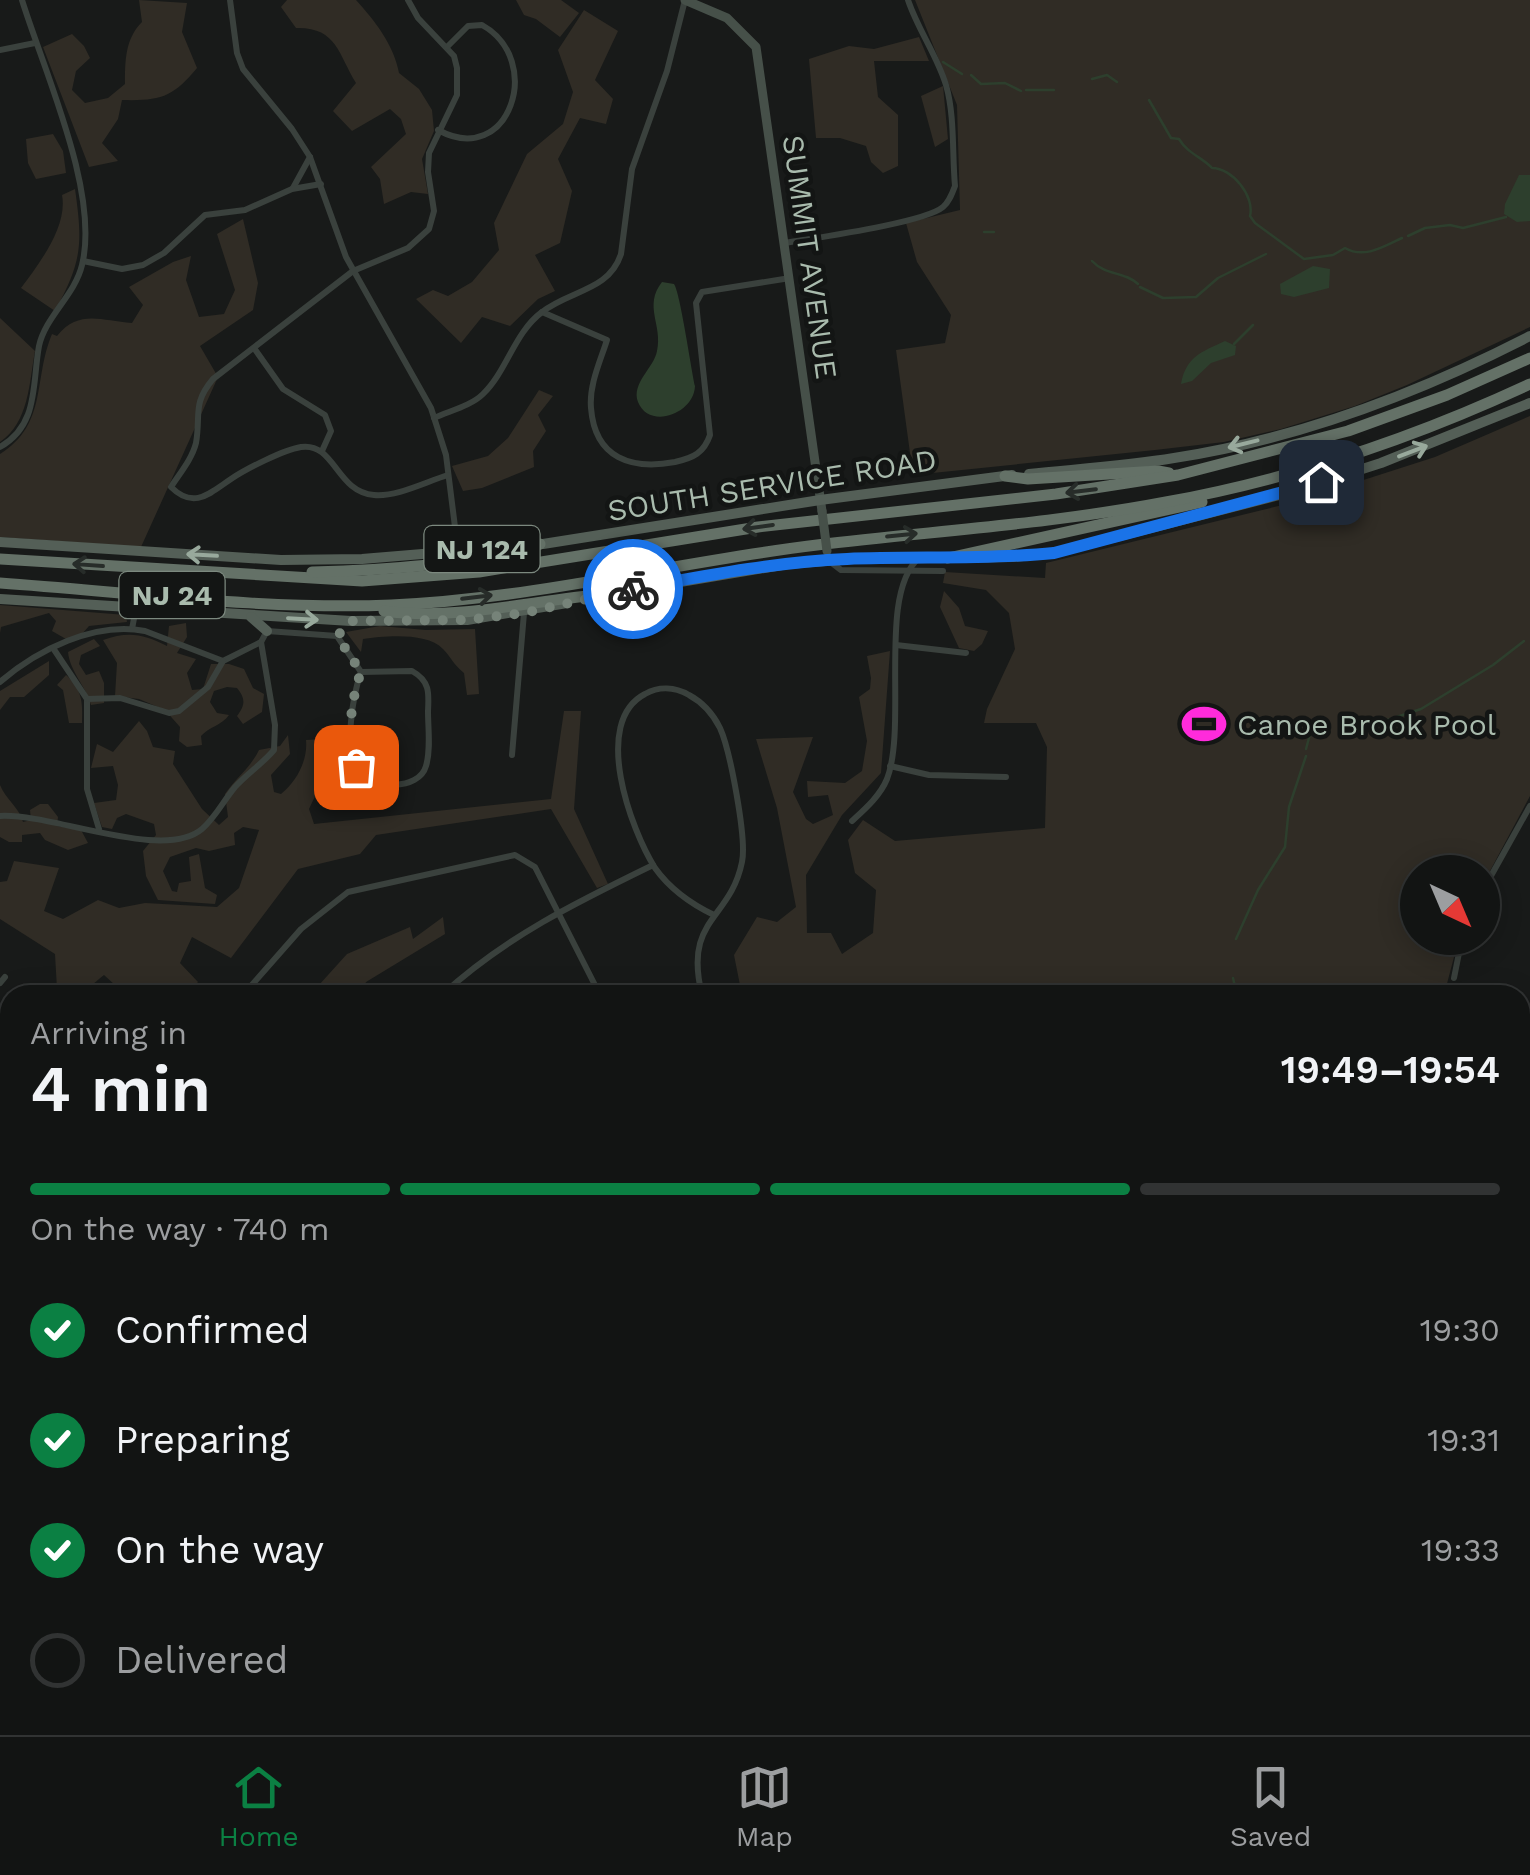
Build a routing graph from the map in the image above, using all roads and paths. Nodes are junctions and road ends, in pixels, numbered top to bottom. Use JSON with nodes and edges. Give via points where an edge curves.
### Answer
{"nodes":[{"id":1,"x":22,"y":0,"type":"edge"},
{"id":2,"x":230,"y":0,"type":"edge"},
{"id":3,"x":408,"y":0,"type":"edge"},
{"id":4,"x":685,"y":0,"type":"edge"},
{"id":5,"x":908,"y":0,"type":"edge"},
{"id":6,"x":35,"y":43,"type":"junction"},
{"id":7,"x":446,"y":47,"type":"junction"},
{"id":8,"x":0,"y":50,"type":"edge"},
{"id":9,"x":438,"y":130,"type":"junction"},
{"id":10,"x":310,"y":157,"type":"junction"},
{"id":11,"x":321,"y":184,"type":"junction"},
{"id":12,"x":292,"y":189,"type":"junction"},
{"id":13,"x":785,"y":243,"type":"junction"},
{"id":14,"x":83,"y":260,"type":"junction"},
{"id":15,"x":354,"y":271,"type":"junction"},
{"id":16,"x":790,"y":278,"type":"junction"},
{"id":17,"x":542,"y":312,"type":"junction"},
{"id":18,"x":1530,"y":336,"type":"edge"},
{"id":19,"x":254,"y":348,"type":"junction"},
{"id":20,"x":1530,"y":350,"type":"edge"},
{"id":21,"x":1530,"y":358,"type":"edge"},
{"id":22,"x":1496,"y":373,"type":"junction"},
{"id":23,"x":1527,"y":386,"type":"edge"},
{"id":24,"x":1530,"y":403,"type":"edge"},
{"id":25,"x":434,"y":418,"type":"junction"},
{"id":26,"x":0,"y":447,"type":"edge"},
{"id":27,"x":322,"y":452,"type":"junction"},
{"id":28,"x":1309,"y":468,"type":"junction"},
{"id":29,"x":448,"y":474,"type":"junction"},
{"id":30,"x":1005,"y":476,"type":"junction"},
{"id":31,"x":1178,"y":476,"type":"junction"},
{"id":32,"x":821,"y":506,"type":"junction"},
{"id":33,"x":0,"y":542,"type":"edge"},
{"id":34,"x":540,"y":544,"type":"junction"},
{"id":35,"x":458,"y":551,"type":"junction"},
{"id":36,"x":828,"y":556,"type":"junction"},
{"id":37,"x":919,"y":558,"type":"junction"},
{"id":38,"x":0,"y":559,"type":"edge"},
{"id":39,"x":945,"y":564,"type":"junction"},
{"id":40,"x":905,"y":572,"type":"junction"},
{"id":41,"x":232,"y":574,"type":"junction"},
{"id":42,"x":0,"y":584,"type":"edge"},
{"id":43,"x":608,"y":594,"type":"junction"},
{"id":44,"x":0,"y":599,"type":"edge"},
{"id":45,"x":345,"y":605,"type":"junction"},
{"id":46,"x":136,"y":608,"type":"junction"},
{"id":47,"x":524,"y":613,"type":"junction"},
{"id":48,"x":250,"y":616,"type":"junction"},
{"id":49,"x":352,"y":621,"type":"junction"},
{"id":50,"x":132,"y":629,"type":"junction"},
{"id":51,"x":264,"y":636,"type":"junction"},
{"id":52,"x":337,"y":636,"type":"junction"},
{"id":53,"x":896,"y":645,"type":"junction"},
{"id":54,"x":53,"y":648,"type":"junction"},
{"id":55,"x":966,"y":653,"type":"dead end"},
{"id":56,"x":224,"y":660,"type":"junction"},
{"id":57,"x":361,"y":672,"type":"junction"},
{"id":58,"x":0,"y":682,"type":"edge"},
{"id":59,"x":87,"y":699,"type":"junction"},
{"id":60,"x":512,"y":755,"type":"dead end"},
{"id":61,"x":890,"y":766,"type":"junction"},
{"id":62,"x":1006,"y":777,"type":"dead end"},
{"id":63,"x":1530,"y":806,"type":"edge"},
{"id":64,"x":0,"y":816,"type":"edge"},
{"id":65,"x":852,"y":821,"type":"dead end"},
{"id":66,"x":99,"y":830,"type":"junction"},
{"id":67,"x":1500,"y":860,"type":"edge"},
{"id":68,"x":654,"y":865,"type":"junction"},
{"id":69,"x":559,"y":912,"type":"junction"},
{"id":70,"x":714,"y":915,"type":"junction"},
{"id":71,"x":1459,"y":955,"type":"edge"},
{"id":72,"x":1454,"y":978,"type":"dead end"},
{"id":73,"x":251,"y":985,"type":"edge"},
{"id":74,"x":453,"y":985,"type":"edge"},
{"id":75,"x":595,"y":985,"type":"edge"},
{"id":76,"x":700,"y":985,"type":"edge"}],
"edges":[{"from":1,"to":6,"type":"street"},
{"from":2,"to":10,"type":"street","via":[[243,69]]},
{"from":3,"to":7,"type":"street"},
{"from":4,"to":13,"type":"street","name":"SUMMIT AVENUE","via":[[728,18],[756,46]]},
{"from":4,"to":17,"type":"street","via":[[632,170],[620,259],[600,284]]},
{"from":5,"to":13,"type":"street","via":[[949,96],[951,196],[934,212]]},
{"from":6,"to":8,"type":"street"},
{"from":6,"to":14,"type":"street","via":[[80,180]]},
{"from":7,"to":9,"type":"street","via":[[458,82]]},
{"from":7,"to":9,"type":"street","via":[[468,26],[482,25],[504,42],[516,77],[510,103],[488,134],[460,140]]},
{"from":9,"to":15,"type":"street","via":[[428,164],[434,201],[429,229],[408,248]]},
{"from":10,"to":11,"type":"street"},
{"from":10,"to":12,"type":"street"},
{"from":11,"to":12,"type":"street"},
{"from":11,"to":15,"type":"street"},
{"from":12,"to":14,"type":"street","via":[[258,207],[204,215],[143,265],[122,269]]},
{"from":13,"to":16,"type":"street","name":"SUMMIT AVENUE"},
{"from":14,"to":26,"type":"street","via":[[41,340],[26,424]]},
{"from":15,"to":19,"type":"street"},
{"from":15,"to":25,"type":"street"},
{"from":16,"to":17,"type":"street","via":[[698,296],[710,436],[694,457],[656,466],[621,459],[595,428],[591,389],[607,340]]},
{"from":16,"to":32,"type":"street","name":"SUMMIT AVENUE"},
{"from":17,"to":25,"type":"street","via":[[480,397]]},
{"from":18,"to":30,"type":"main road","name":"SOUTH SERVICE ROAD","number":"NJ 124","one_way":true,"via":[[1394,397],[1282,434],[1176,458]]},
{"from":19,"to":27,"type":"street","via":[[283,388],[327,418],[331,431]]},
{"from":19,"to":27,"type":"street","via":[[204,390],[196,444],[171,487],[184,497],[203,498],[296,448]]},
{"from":20,"to":22,"type":"highway"},
{"from":21,"to":22,"type":"highway","number":"NJ 24"},
{"from":22,"to":31,"type":"highway","number":"NJ 24","via":[[1348,431]]},
{"from":23,"to":28,"type":"highway","number":"NJ 24","via":[[1397,441]]},
{"from":39,"to":24,"type":"main road","number":"NJ 124","one_way":true,"via":[[1054,553],[1291,492]]},
{"from":25,"to":29,"type":"street"},
{"from":27,"to":29,"type":"street","via":[[348,485],[370,495]]},
{"from":28,"to":39,"type":"highway","via":[[1178,508]]},
{"from":45,"to":28,"type":"highway","number":"NJ 24","one_way":true,"via":[[481,597],[816,545],[1112,511]]},
{"from":29,"to":35,"type":"street"},
{"from":30,"to":31,"type":"highway"},
{"from":30,"to":32,"type":"main road","name":"SOUTH SERVICE ROAD","number":"NJ 124"},
{"from":31,"to":41,"type":"highway","number":"NJ 24","one_way":true,"via":[[758,527],[439,577],[362,581]]},
{"from":32,"to":34,"type":"main road","name":"SOUTH SERVICE ROAD","number":"NJ 124"},
{"from":32,"to":36,"type":"street","name":"SUMMIT AVENUE","bridge":true},
{"from":35,"to":33,"type":"main road","name":"SOUTH SERVICE ROAD","number":"NJ 124","one_way":true,"via":[[326,561]]},
{"from":34,"to":35,"type":"main road","name":"SOUTH SERVICE ROAD","number":"NJ 124"},
{"from":34,"to":41,"type":"highway","via":[[482,558]]},
{"from":36,"to":37,"type":"main road","number":"NJ 124"},
{"from":36,"to":40,"type":"street","via":[[841,570]]},
{"from":36,"to":43,"type":"main road","number":"NJ 124"},
{"from":37,"to":39,"type":"main road","number":"NJ 124"},
{"from":37,"to":40,"type":"street"},
{"from":41,"to":38,"type":"highway","number":"NJ 24","one_way":true},
{"from":39,"to":40,"type":"street"},
{"from":40,"to":53,"type":"street"},
{"from":42,"to":45,"type":"highway","number":"NJ 24"},
{"from":43,"to":45,"type":"highway","via":[[430,614]]},
{"from":43,"to":47,"type":"main road","number":"NJ 124"},
{"from":44,"to":46,"type":"main road","number":"NJ 124"},
{"from":46,"to":48,"type":"main road","number":"NJ 124"},
{"from":46,"to":50,"type":"street"},
{"from":47,"to":49,"type":"main road","number":"NJ 124"},
{"from":47,"to":60,"type":"street"},
{"from":48,"to":49,"type":"main road","number":"NJ 124","one_way":true},
{"from":48,"to":51,"type":"main road"},
{"from":49,"to":52,"type":"street"},
{"from":50,"to":54,"type":"street","via":[[94,632]]},
{"from":50,"to":56,"type":"street"},
{"from":51,"to":52,"type":"street"},
{"from":51,"to":56,"type":"street"},
{"from":51,"to":66,"type":"street","via":[[274,750],[201,830],[184,838],[139,840]]},
{"from":52,"to":57,"type":"street"},
{"from":53,"to":55,"type":"street"},
{"from":53,"to":61,"type":"street"},
{"from":54,"to":58,"type":"street"},
{"from":54,"to":59,"type":"street"},
{"from":56,"to":59,"type":"street","via":[[208,688],[169,714],[120,698]]},
{"from":57,"to":57,"type":"street","via":[[352,696],[356,767],[377,782],[418,778],[427,763],[426,683],[412,671]]},
{"from":59,"to":66,"type":"street","via":[[87,789]]},
{"from":61,"to":62,"type":"street","via":[[929,775]]},
{"from":61,"to":65,"type":"street","via":[[882,788]]},
{"from":63,"to":67,"type":"street"},
{"from":64,"to":66,"type":"street"},
{"from":68,"to":69,"type":"street"},
{"from":68,"to":70,"type":"street","via":[[677,892]]},
{"from":68,"to":70,"type":"street","via":[[624,796],[619,741],[634,701],[671,688],[697,700],[718,724],[742,828],[743,860]]},
{"from":69,"to":73,"type":"street","via":[[535,867],[516,855],[375,883],[324,908]]},
{"from":69,"to":74,"type":"street","via":[[491,952]]},
{"from":69,"to":75,"type":"street"},
{"from":70,"to":76,"type":"street","via":[[700,938]]},
{"from":71,"to":72,"type":"street"}]}
